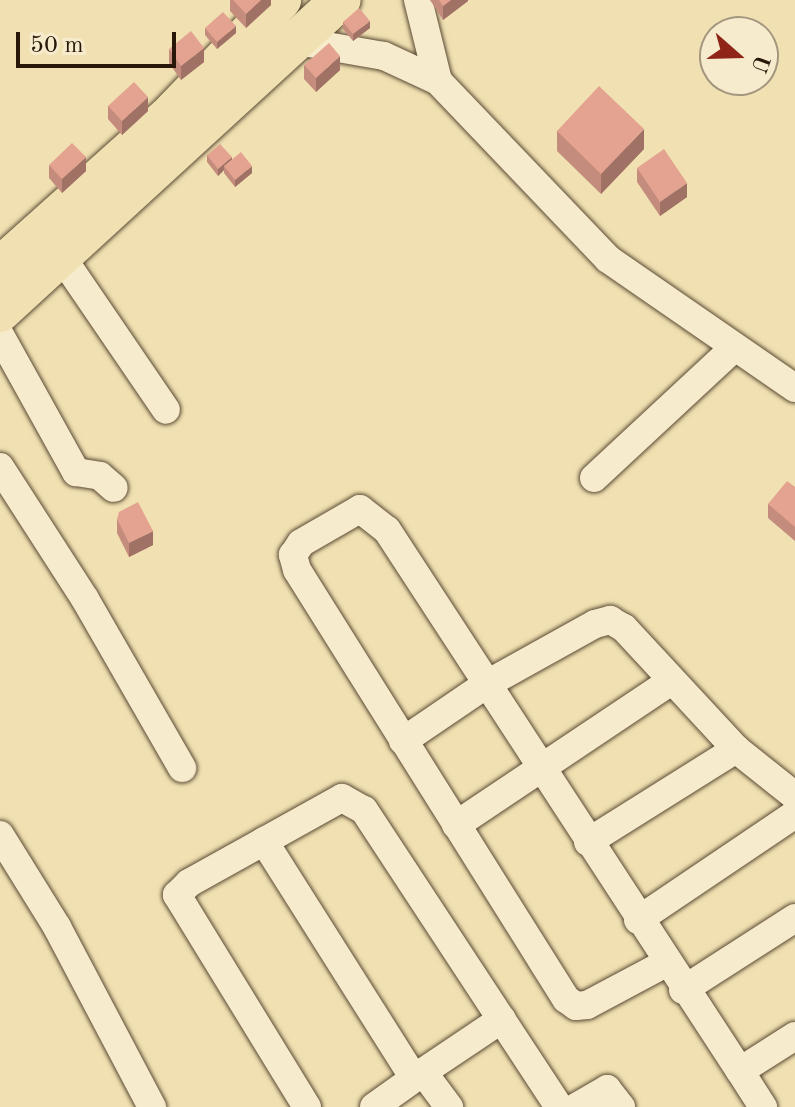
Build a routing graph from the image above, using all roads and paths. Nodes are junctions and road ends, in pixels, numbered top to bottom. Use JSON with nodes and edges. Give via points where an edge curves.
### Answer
{"nodes":[{"id":1,"x":281,"y":0,"type":"edge"},
{"id":2,"x":341,"y":0,"type":"edge"},
{"id":3,"x":418,"y":0,"type":"edge"},
{"id":4,"x":298,"y":41,"type":"junction"},
{"id":5,"x":438,"y":81,"type":"junction"},
{"id":6,"x":61,"y":256,"type":"junction"},
{"id":7,"x":0,"y":267,"type":"edge"},
{"id":8,"x":0,"y":312,"type":"edge"},
{"id":9,"x":0,"y":335,"type":"edge"},
{"id":10,"x":735,"y":347,"type":"junction"},
{"id":11,"x":795,"y":388,"type":"edge"},
{"id":12,"x":166,"y":410,"type":"dead end"},
{"id":13,"x":0,"y":467,"type":"edge"},
{"id":14,"x":594,"y":478,"type":"dead end"},
{"id":15,"x":114,"y":488,"type":"dead end"},
{"id":16,"x":670,"y":682,"type":"junction"},
{"id":17,"x":487,"y":684,"type":"junction"},
{"id":18,"x":403,"y":741,"type":"junction"},
{"id":19,"x":736,"y":749,"type":"junction"},
{"id":20,"x":540,"y":767,"type":"junction"},
{"id":21,"x":182,"y":768,"type":"dead end"},
{"id":22,"x":795,"y":796,"type":"edge"},
{"id":23,"x":795,"y":814,"type":"edge"},
{"id":24,"x":456,"y":825,"type":"junction"},
{"id":25,"x":0,"y":835,"type":"edge"},
{"id":26,"x":264,"y":841,"type":"junction"},
{"id":27,"x":588,"y":842,"type":"junction"},
{"id":28,"x":795,"y":918,"type":"edge"},
{"id":29,"x":638,"y":920,"type":"junction"},
{"id":30,"x":666,"y":963,"type":"junction"},
{"id":31,"x":683,"y":990,"type":"junction"},
{"id":32,"x":502,"y":1019,"type":"junction"},
{"id":33,"x":795,"y":1036,"type":"edge"},
{"id":34,"x":740,"y":1071,"type":"junction"},
{"id":35,"x":419,"y":1075,"type":"junction"},
{"id":36,"x":152,"y":1107,"type":"edge"},
{"id":37,"x":307,"y":1107,"type":"edge"},
{"id":38,"x":374,"y":1107,"type":"edge"},
{"id":39,"x":449,"y":1107,"type":"edge"},
{"id":40,"x":559,"y":1107,"type":"edge"},
{"id":41,"x":576,"y":1107,"type":"edge"},
{"id":42,"x":621,"y":1107,"type":"edge"},
{"id":43,"x":763,"y":1107,"type":"edge"}],
"edges":[{"from":1,"to":7,"type":"highway","via":[[168,117]]},
{"from":2,"to":4,"type":"highway"},
{"from":3,"to":5,"type":"street"},
{"from":4,"to":5,"type":"street","via":[[384,56]]},
{"from":4,"to":6,"type":"highway"},
{"from":5,"to":10,"type":"street","via":[[608,259]]},
{"from":6,"to":8,"type":"highway"},
{"from":6,"to":12,"type":"street"},
{"from":9,"to":15,"type":"street","via":[[76,472],[100,476]]},
{"from":10,"to":11,"type":"street"},
{"from":10,"to":14,"type":"street"},
{"from":13,"to":21,"type":"street","via":[[85,599]]},
{"from":16,"to":17,"type":"street","via":[[624,628],[610,620]]},
{"from":16,"to":19,"type":"street"},
{"from":16,"to":20,"type":"street"},
{"from":17,"to":18,"type":"street"},
{"from":17,"to":18,"type":"street","via":[[387,530],[373,517],[360,509],[301,543],[293,555],[297,570]]},
{"from":17,"to":20,"type":"street"},
{"from":18,"to":24,"type":"street"},
{"from":19,"to":22,"type":"street"},
{"from":19,"to":27,"type":"street"},
{"from":20,"to":24,"type":"street"},
{"from":20,"to":27,"type":"street"},
{"from":23,"to":29,"type":"street"},
{"from":24,"to":30,"type":"street","via":[[566,999],[576,1006]]},
{"from":25,"to":36,"type":"street","via":[[57,927]]},
{"from":26,"to":32,"type":"street","via":[[342,798],[364,810]]},
{"from":26,"to":35,"type":"street"},
{"from":26,"to":37,"type":"street","via":[[177,895]]},
{"from":27,"to":29,"type":"street"},
{"from":28,"to":31,"type":"street"},
{"from":29,"to":30,"type":"street"},
{"from":30,"to":31,"type":"street"},
{"from":31,"to":34,"type":"street"},
{"from":32,"to":35,"type":"street"},
{"from":32,"to":40,"type":"street"},
{"from":33,"to":34,"type":"street"},
{"from":34,"to":43,"type":"street"},
{"from":35,"to":38,"type":"street"},
{"from":35,"to":39,"type":"street"},
{"from":41,"to":42,"type":"street","via":[[607,1089]]}]}
